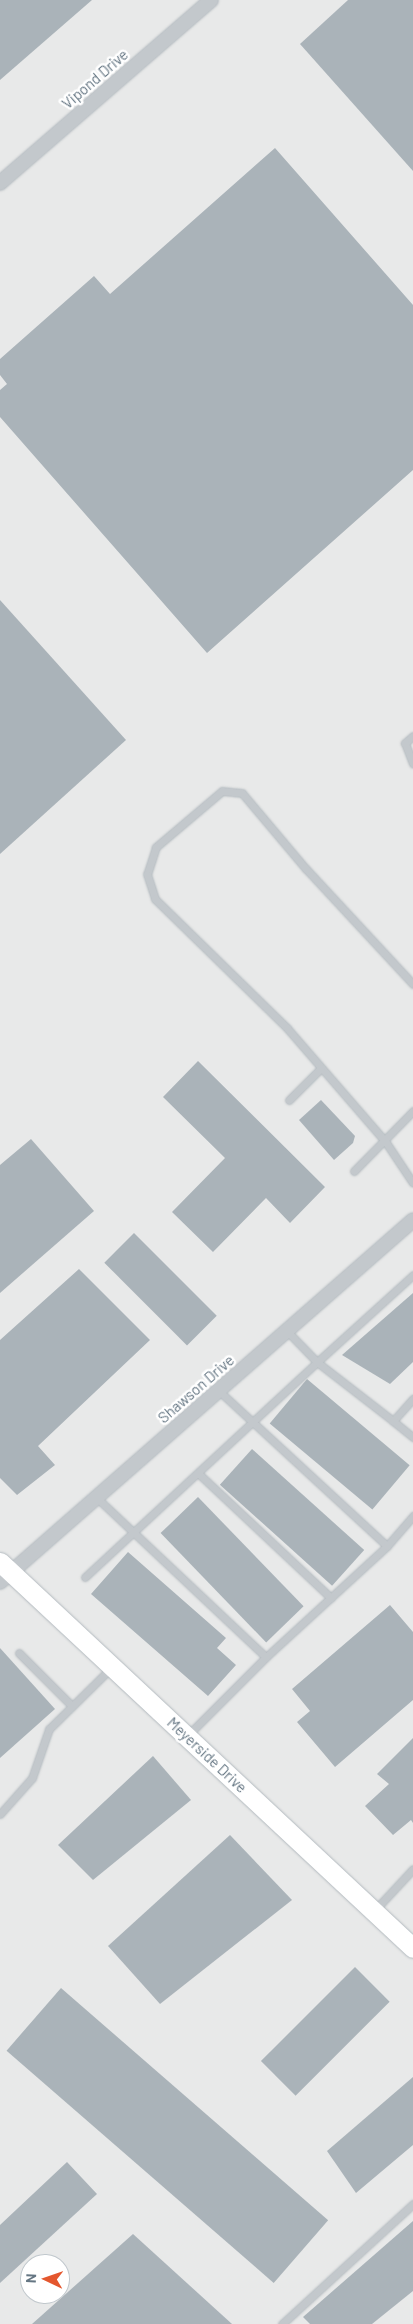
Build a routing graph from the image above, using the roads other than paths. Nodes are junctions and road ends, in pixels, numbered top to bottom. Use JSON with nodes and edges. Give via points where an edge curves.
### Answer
{"nodes":[{"id":1,"x":211,"y":0,"type":"edge"},
{"id":2,"x":0,"y":183,"type":"edge"},
{"id":3,"x":413,"y":736,"type":"edge"},
{"id":4,"x":413,"y":764,"type":"edge"},
{"id":5,"x":413,"y":984,"type":"edge"},
{"id":6,"x":322,"y":1068,"type":"junction"},
{"id":7,"x":289,"y":1100,"type":"dead end"},
{"id":8,"x":413,"y":1111,"type":"edge"},
{"id":9,"x":385,"y":1141,"type":"junction"},
{"id":10,"x":354,"y":1171,"type":"dead end"},
{"id":11,"x":413,"y":1183,"type":"edge"},
{"id":12,"x":413,"y":1220,"type":"edge"},
{"id":13,"x":413,"y":1275,"type":"edge"},
{"id":14,"x":287,"y":1331,"type":"junction"},
{"id":15,"x":317,"y":1362,"type":"junction"},
{"id":16,"x":218,"y":1390,"type":"junction"},
{"id":17,"x":413,"y":1399,"type":"edge"},
{"id":18,"x":393,"y":1421,"type":"junction"},
{"id":19,"x":254,"y":1424,"type":"junction"},
{"id":20,"x":413,"y":1437,"type":"edge"},
{"id":21,"x":199,"y":1474,"type":"junction"},
{"id":22,"x":96,"y":1497,"type":"junction"},
{"id":23,"x":413,"y":1516,"type":"edge"},
{"id":24,"x":133,"y":1531,"type":"junction"},
{"id":25,"x":387,"y":1546,"type":"junction"},
{"id":26,"x":4,"y":1572,"type":"edge"},
{"id":27,"x":85,"y":1577,"type":"dead end"},
{"id":28,"x":331,"y":1598,"type":"junction"},
{"id":29,"x":18,"y":1653,"type":"dead end"},
{"id":30,"x":266,"y":1657,"type":"junction"},
{"id":31,"x":112,"y":1667,"type":"junction"},
{"id":32,"x":72,"y":1706,"type":"junction"},
{"id":33,"x":186,"y":1736,"type":"junction"},
{"id":34,"x":0,"y":1814,"type":"edge"},
{"id":35,"x":413,"y":1869,"type":"edge"},
{"id":36,"x":374,"y":1912,"type":"junction"},
{"id":37,"x":413,"y":1948,"type":"edge"},
{"id":38,"x":413,"y":2204,"type":"edge"},
{"id":39,"x":282,"y":2324,"type":"edge"}],
"edges":[{"from":1,"to":2,"type":"street","name":"Vipond Drive"},
{"from":3,"to":4,"type":"lane","via":[[405,743]]},
{"from":5,"to":6,"type":"lane","via":[[306,869],[242,793],[222,791],[156,847],[148,874],[155,899],[287,1028]]},
{"from":6,"to":7,"type":"lane"},
{"from":6,"to":9,"type":"lane"},
{"from":8,"to":9,"type":"lane"},
{"from":9,"to":10,"type":"lane"},
{"from":9,"to":11,"type":"lane"},
{"from":12,"to":14,"type":"street","name":"Shawson Drive"},
{"from":13,"to":15,"type":"lane"},
{"from":14,"to":15,"type":"lane"},
{"from":14,"to":16,"type":"street","name":"Shawson Drive"},
{"from":15,"to":18,"type":"lane"},
{"from":15,"to":19,"type":"lane"},
{"from":16,"to":19,"type":"lane"},
{"from":16,"to":22,"type":"street","name":"Shawson Drive"},
{"from":17,"to":18,"type":"lane"},
{"from":18,"to":20,"type":"lane"},
{"from":19,"to":21,"type":"lane"},
{"from":19,"to":25,"type":"lane"},
{"from":21,"to":24,"type":"lane"},
{"from":21,"to":28,"type":"lane"},
{"from":22,"to":24,"type":"lane"},
{"from":22,"to":26,"type":"street","name":"Shawson Drive"},
{"from":23,"to":25,"type":"lane"},
{"from":24,"to":27,"type":"lane"},
{"from":24,"to":30,"type":"lane"},
{"from":25,"to":28,"type":"lane"},
{"from":26,"to":31,"type":"street","name":"Meyerside Drive"},
{"from":28,"to":30,"type":"lane"},
{"from":29,"to":32,"type":"lane"},
{"from":30,"to":33,"type":"lane"},
{"from":31,"to":32,"type":"lane"},
{"from":31,"to":33,"type":"street","name":"Meyerside Drive"},
{"from":32,"to":34,"type":"lane","via":[[49,1729],[32,1778]]},
{"from":33,"to":36,"type":"street","name":"Meyerside Drive"},
{"from":35,"to":36,"type":"lane"},
{"from":36,"to":37,"type":"street","name":"Meyerside Drive"},
{"from":38,"to":39,"type":"lane"}]}
